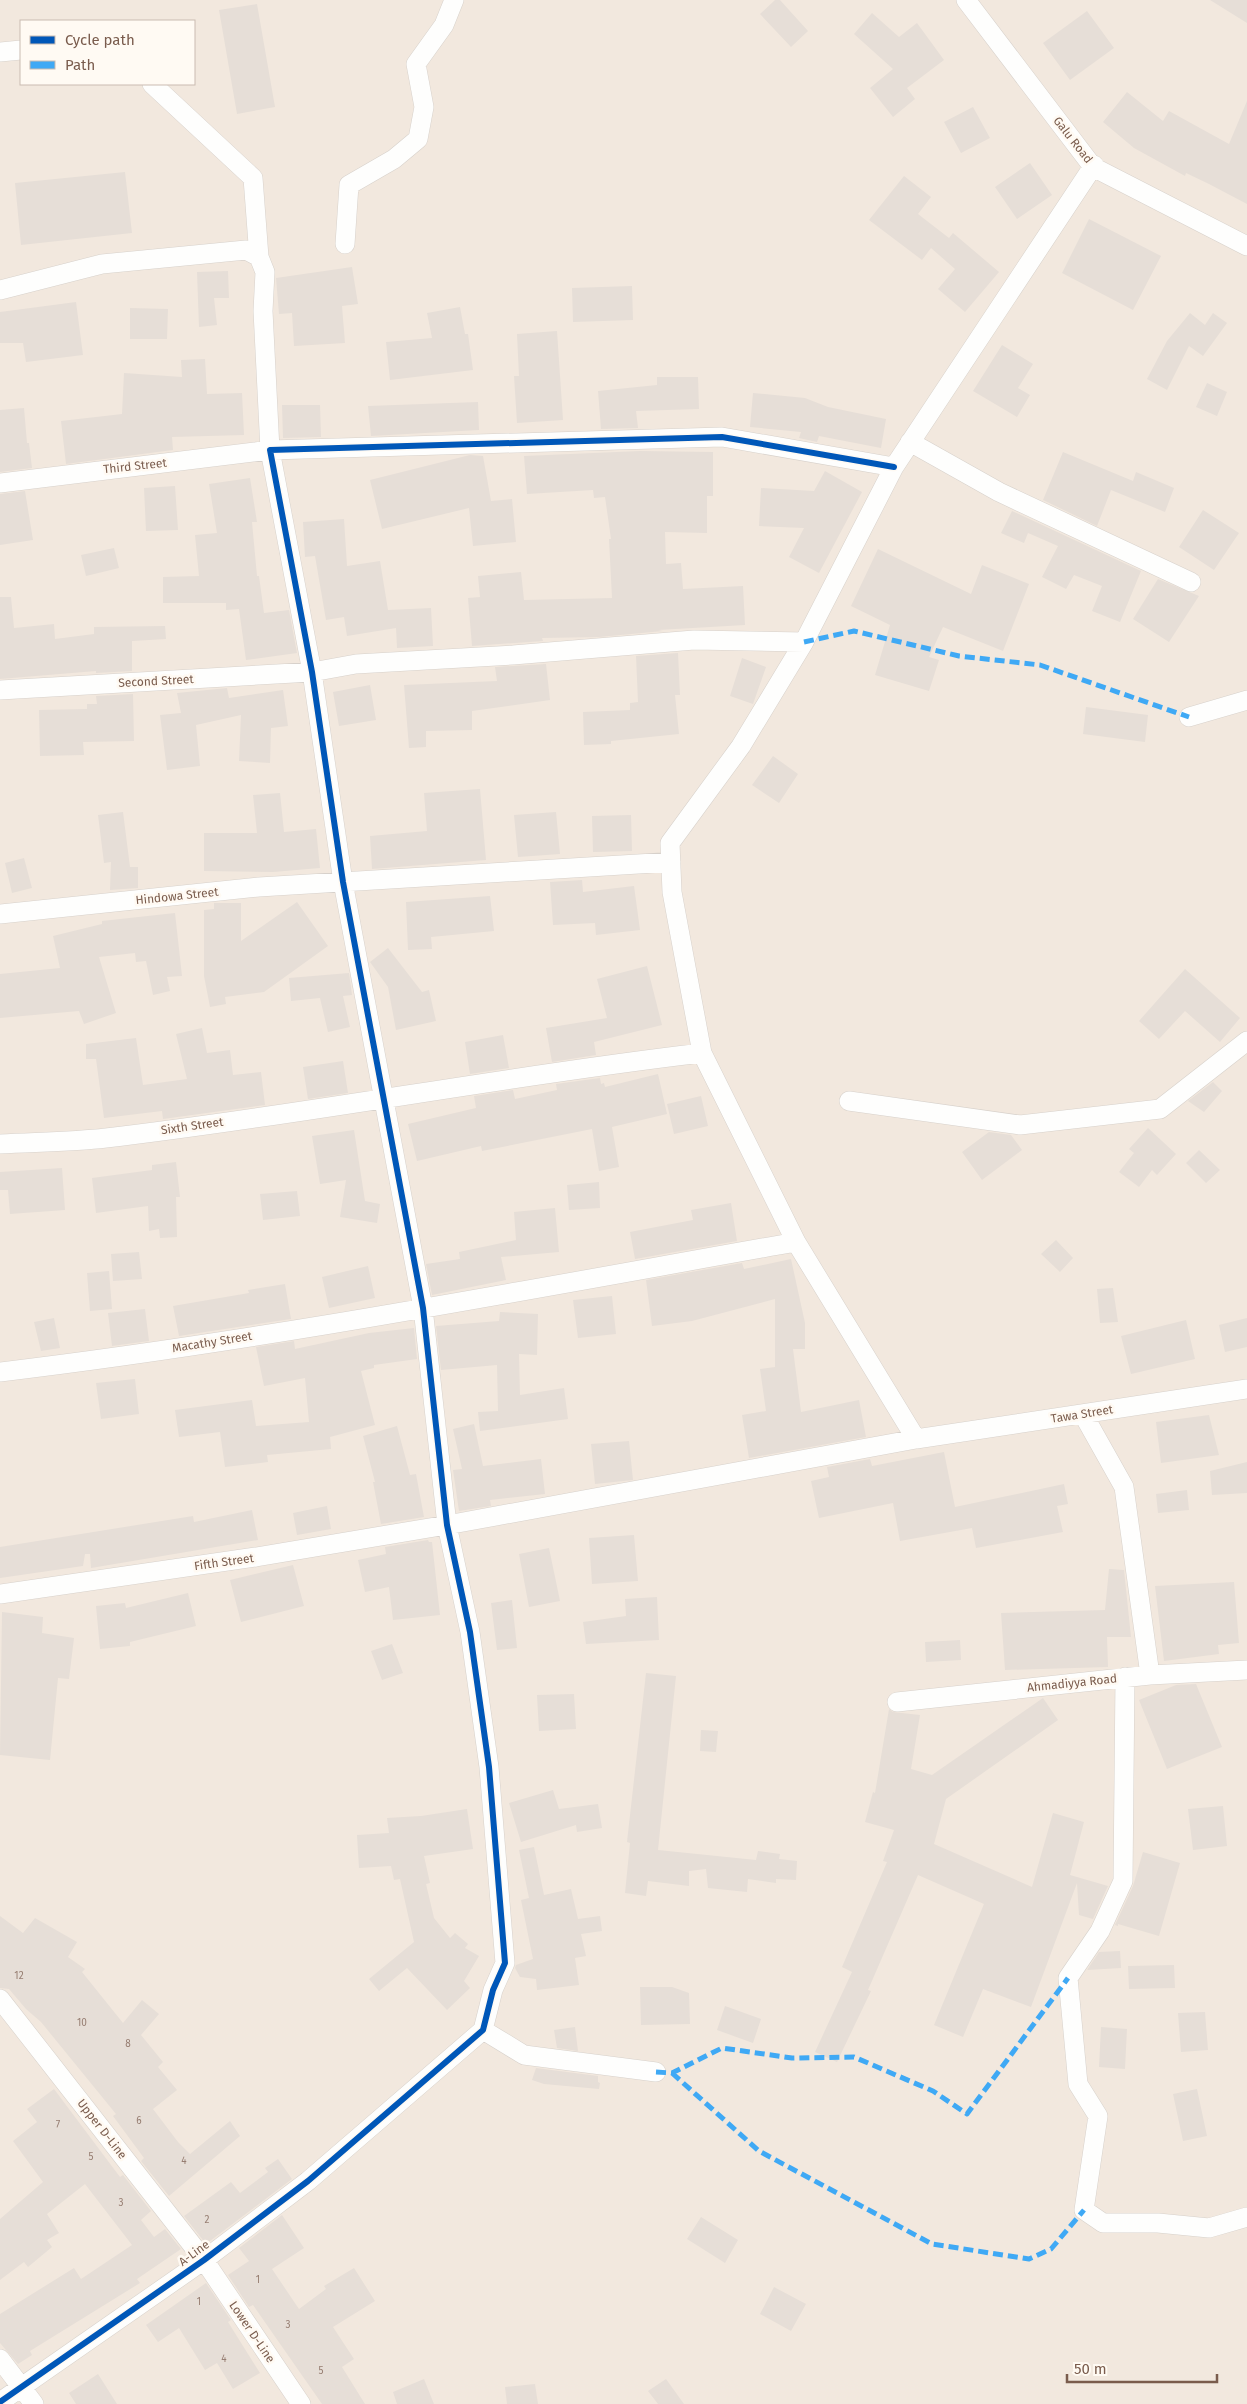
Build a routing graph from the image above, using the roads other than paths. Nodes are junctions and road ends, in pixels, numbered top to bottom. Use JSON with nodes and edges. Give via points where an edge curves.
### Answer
{"nodes":[{"id":1,"x":454,"y":0,"type":"edge"},
{"id":2,"x":966,"y":0,"type":"edge"},
{"id":3,"x":20,"y":50,"type":"edge"},
{"id":4,"x":0,"y":52,"type":"edge"},
{"id":5,"x":153,"y":85,"type":"edge"},
{"id":6,"x":1093,"y":166,"type":"junction"},
{"id":7,"x":345,"y":244,"type":"dead end"},
{"id":8,"x":1247,"y":246,"type":"edge"},
{"id":9,"x":259,"y":256,"type":"junction"},
{"id":10,"x":0,"y":290,"type":"edge"},
{"id":11,"x":910,"y":442,"type":"junction"},
{"id":12,"x":270,"y":450,"type":"junction"},
{"id":13,"x":894,"y":466,"type":"junction"},
{"id":14,"x":0,"y":482,"type":"edge"},
{"id":15,"x":1191,"y":582,"type":"dead end"},
{"id":16,"x":804,"y":642,"type":"junction"},
{"id":17,"x":312,"y":672,"type":"junction"},
{"id":18,"x":0,"y":690,"type":"edge"},
{"id":19,"x":1247,"y":700,"type":"edge"},
{"id":20,"x":1189,"y":717,"type":"dead end"},
{"id":21,"x":671,"y":862,"type":"junction"},
{"id":22,"x":348,"y":881,"type":"junction"},
{"id":23,"x":0,"y":914,"type":"edge"},
{"id":24,"x":1247,"y":1041,"type":"edge"},
{"id":25,"x":702,"y":1053,"type":"junction"},
{"id":26,"x":384,"y":1100,"type":"junction"},
{"id":27,"x":849,"y":1101,"type":"dead end"},
{"id":28,"x":0,"y":1144,"type":"edge"},
{"id":29,"x":796,"y":1242,"type":"junction"},
{"id":30,"x":423,"y":1308,"type":"junction"},
{"id":31,"x":0,"y":1372,"type":"edge"},
{"id":32,"x":1247,"y":1389,"type":"edge"},
{"id":33,"x":1083,"y":1414,"type":"junction"},
{"id":34,"x":916,"y":1439,"type":"junction"},
{"id":35,"x":447,"y":1525,"type":"junction"},
{"id":36,"x":0,"y":1594,"type":"edge"},
{"id":37,"x":1247,"y":1670,"type":"edge"},
{"id":38,"x":1150,"y":1675,"type":"junction"},
{"id":39,"x":1125,"y":1678,"type":"junction"},
{"id":40,"x":897,"y":1702,"type":"dead end"},
{"id":41,"x":0,"y":1999,"type":"edge"},
{"id":42,"x":483,"y":2030,"type":"junction"},
{"id":43,"x":656,"y":2072,"type":"dead end"},
{"id":44,"x":1247,"y":2217,"type":"edge"},
{"id":45,"x":204,"y":2260,"type":"junction"},
{"id":46,"x":0,"y":2359,"type":"edge"},
{"id":47,"x":21,"y":2386,"type":"junction"},
{"id":48,"x":0,"y":2402,"type":"edge"},
{"id":49,"x":34,"y":2404,"type":"edge"},
{"id":50,"x":301,"y":2404,"type":"edge"}],
"edges":[{"from":1,"to":7,"type":"street","via":[[444,25],[416,64],[424,106],[418,139],[394,159],[349,185]]},
{"from":2,"to":6,"type":"street","name":"Galu Road"},
{"from":3,"to":4,"type":"street"},
{"from":5,"to":9,"type":"street","via":[[253,178]]},
{"from":6,"to":8,"type":"street","name":"Galu Road"},
{"from":6,"to":11,"type":"street"},
{"from":9,"to":10,"type":"street","via":[[246,250],[102,264]]},
{"from":9,"to":12,"type":"street","via":[[265,272],[263,311]]},
{"from":11,"to":13,"type":"street"},
{"from":11,"to":15,"type":"street","via":[[999,492]]},
{"from":12,"to":13,"type":"street","name":"Third Street","via":[[722,437]]},
{"from":12,"to":14,"type":"street","name":"Third Street"},
{"from":12,"to":17,"type":"street"},
{"from":13,"to":16,"type":"street"},
{"from":16,"to":17,"type":"street","name":"Second Street","via":[[694,640],[356,664]]},
{"from":16,"to":21,"type":"street","via":[[741,746],[670,843]]},
{"from":17,"to":18,"type":"street","name":"Second Street"},
{"from":17,"to":22,"type":"street"},
{"from":19,"to":20,"type":"street"},
{"from":21,"to":22,"type":"street","name":"Hindowa Street"},
{"from":21,"to":25,"type":"street","via":[[672,892]]},
{"from":22,"to":23,"type":"street","name":"Hindowa Street"},
{"from":22,"to":26,"type":"street"},
{"from":24,"to":27,"type":"street","via":[[1160,1109],[1020,1125]]},
{"from":25,"to":26,"type":"street","name":"Sixth Street","via":[[601,1065]]},
{"from":25,"to":29,"type":"street"},
{"from":26,"to":28,"type":"street","name":"Sixth Street","via":[[104,1138]]},
{"from":26,"to":30,"type":"street"},
{"from":29,"to":30,"type":"street","name":"Macathy Street"},
{"from":29,"to":34,"type":"street"},
{"from":30,"to":31,"type":"street","name":"Macathy Street"},
{"from":30,"to":35,"type":"street"},
{"from":32,"to":33,"type":"street","name":"Tawa Street"},
{"from":33,"to":34,"type":"street","name":"Tawa Street"},
{"from":33,"to":38,"type":"street","via":[[1124,1487]]},
{"from":34,"to":35,"type":"street","name":"Tawa Street"},
{"from":35,"to":36,"type":"street","name":"Fifth Street"},
{"from":35,"to":42,"type":"street","via":[[470,1632],[489,1767],[505,1963],[493,1990]]},
{"from":37,"to":38,"type":"street","name":"Ahmadiyya Road"},
{"from":38,"to":39,"type":"street","name":"Ahmadiyya Road"},
{"from":39,"to":40,"type":"street","name":"Ahmadiyya Road"},
{"from":39,"to":44,"type":"street","via":[[1123,1881],[1100,1931],[1068,1978],[1078,2084],[1098,2116],[1084,2210],[1103,2223],[1158,2223],[1209,2228]]},
{"from":41,"to":45,"type":"street","name":"Upper D-Line"},
{"from":42,"to":43,"type":"street","via":[[524,2055]]},
{"from":42,"to":45,"type":"street","name":"A-Line","via":[[308,2181]]},
{"from":45,"to":47,"type":"street","name":"A-Line"},
{"from":45,"to":50,"type":"street","name":"Lower D-Line"},
{"from":46,"to":47,"type":"street"},
{"from":47,"to":48,"type":"street","name":"A-Line"},
{"from":47,"to":49,"type":"street"}]}
